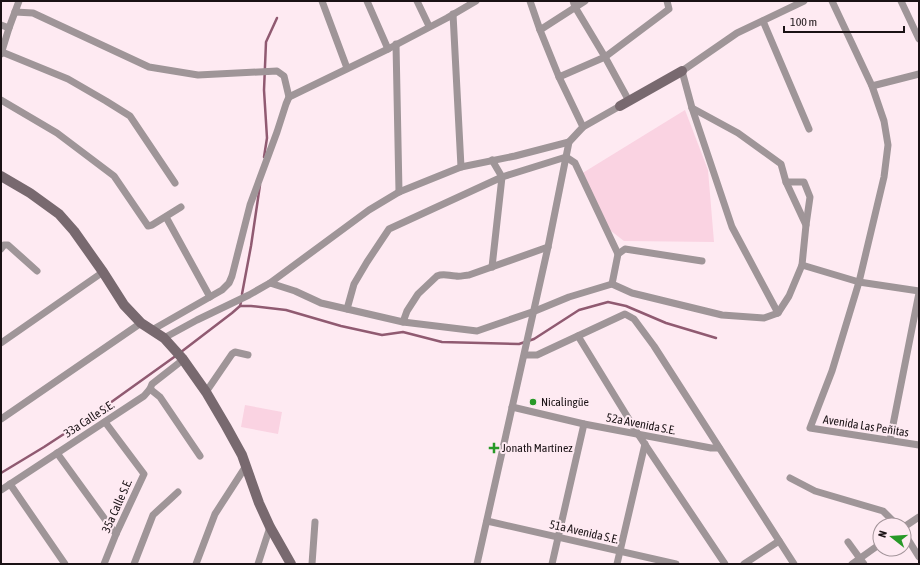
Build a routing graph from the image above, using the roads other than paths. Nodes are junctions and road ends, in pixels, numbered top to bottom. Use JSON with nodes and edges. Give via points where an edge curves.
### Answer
{"nodes":[{"id":1,"x":322,"y":1,"type":"edge"},
{"id":2,"x":367,"y":1,"type":"edge"},
{"id":3,"x":417,"y":1,"type":"edge"},
{"id":4,"x":530,"y":1,"type":"edge"},
{"id":5,"x":585,"y":1,"type":"edge"},
{"id":6,"x":667,"y":1,"type":"edge"},
{"id":7,"x":804,"y":1,"type":"edge"},
{"id":8,"x":832,"y":1,"type":"edge"},
{"id":9,"x":901,"y":1,"type":"edge"},
{"id":10,"x":473,"y":2,"type":"edge"},
{"id":11,"x":574,"y":4,"type":"edge"},
{"id":12,"x":17,"y":7,"type":"edge"},
{"id":13,"x":453,"y":14,"type":"junction"},
{"id":14,"x":763,"y":21,"type":"junction"},
{"id":15,"x":1,"y":25,"type":"edge"},
{"id":16,"x":429,"y":26,"type":"junction"},
{"id":17,"x":9,"y":28,"type":"junction"},
{"id":18,"x":540,"y":30,"type":"junction"},
{"id":19,"x":919,"y":39,"type":"edge"},
{"id":20,"x":396,"y":44,"type":"junction"},
{"id":21,"x":388,"y":49,"type":"junction"},
{"id":22,"x":1,"y":53,"type":"edge"},
{"id":23,"x":605,"y":57,"type":"junction"},
{"id":24,"x":348,"y":68,"type":"junction"},
{"id":25,"x":682,"y":71,"type":"junction"},
{"id":26,"x":919,"y":74,"type":"edge"},
{"id":27,"x":559,"y":77,"type":"junction"},
{"id":28,"x":872,"y":86,"type":"junction"},
{"id":29,"x":289,"y":97,"type":"junction"},
{"id":30,"x":1,"y":100,"type":"edge"},
{"id":31,"x":629,"y":101,"type":"junction"},
{"id":32,"x":620,"y":106,"type":"joint"},
{"id":33,"x":692,"y":108,"type":"junction"},
{"id":34,"x":583,"y":127,"type":"junction"},
{"id":35,"x":809,"y":129,"type":"dead end"},
{"id":36,"x":569,"y":142,"type":"junction"},
{"id":37,"x":566,"y":157,"type":"junction"},
{"id":38,"x":492,"y":160,"type":"junction"},
{"id":39,"x":461,"y":167,"type":"junction"},
{"id":40,"x":1,"y":176,"type":"edge"},
{"id":41,"x":502,"y":177,"type":"junction"},
{"id":42,"x":786,"y":182,"type":"junction"},
{"id":43,"x":175,"y":183,"type":"dead end"},
{"id":44,"x":399,"y":192,"type":"junction"},
{"id":45,"x":181,"y":207,"type":"dead end"},
{"id":46,"x":166,"y":217,"type":"junction"},
{"id":47,"x":806,"y":225,"type":"junction"},
{"id":48,"x":548,"y":247,"type":"junction"},
{"id":49,"x":1,"y":249,"type":"edge"},
{"id":50,"x":618,"y":254,"type":"junction"},
{"id":51,"x":702,"y":261,"type":"dead end"},
{"id":52,"x":802,"y":265,"type":"junction"},
{"id":53,"x":492,"y":267,"type":"junction"},
{"id":54,"x":37,"y":271,"type":"dead end"},
{"id":55,"x":103,"y":272,"type":"junction"},
{"id":56,"x":859,"y":282,"type":"junction"},
{"id":57,"x":270,"y":283,"type":"junction"},
{"id":58,"x":612,"y":284,"type":"junction"},
{"id":59,"x":919,"y":292,"type":"edge"},
{"id":60,"x":210,"y":296,"type":"junction"},
{"id":61,"x":347,"y":308,"type":"junction"},
{"id":62,"x":534,"y":311,"type":"junction"},
{"id":63,"x":778,"y":313,"type":"junction"},
{"id":64,"x":403,"y":322,"type":"junction"},
{"id":65,"x":140,"y":323,"type":"junction"},
{"id":66,"x":152,"y":330,"type":"junction"},
{"id":67,"x":578,"y":336,"type":"junction"},
{"id":68,"x":164,"y":338,"type":"junction"},
{"id":69,"x":1,"y":343,"type":"edge"},
{"id":70,"x":248,"y":355,"type":"dead end"},
{"id":71,"x":525,"y":355,"type":"junction"},
{"id":72,"x":181,"y":356,"type":"junction"},
{"id":73,"x":150,"y":389,"type":"junction"},
{"id":74,"x":206,"y":392,"type":"junction"},
{"id":75,"x":512,"y":407,"type":"junction"},
{"id":76,"x":1,"y":418,"type":"edge"},
{"id":77,"x":105,"y":422,"type":"junction"},
{"id":78,"x":584,"y":424,"type":"junction"},
{"id":79,"x":638,"y":434,"type":"junction"},
{"id":80,"x":890,"y":440,"type":"junction"},
{"id":81,"x":645,"y":444,"type":"junction"},
{"id":82,"x":919,"y":445,"type":"edge"},
{"id":83,"x":719,"y":448,"type":"junction"},
{"id":84,"x":57,"y":453,"type":"junction"},
{"id":85,"x":200,"y":456,"type":"dead end"},
{"id":86,"x":246,"y":466,"type":"junction"},
{"id":87,"x":790,"y":478,"type":"dead end"},
{"id":88,"x":10,"y":484,"type":"junction"},
{"id":89,"x":1,"y":490,"type":"edge"},
{"id":90,"x":178,"y":492,"type":"dead end"},
{"id":91,"x":889,"y":517,"type":"edge"},
{"id":92,"x":487,"y":521,"type":"junction"},
{"id":93,"x":314,"y":522,"type":"dead end"},
{"id":94,"x":270,"y":527,"type":"junction"},
{"id":95,"x":116,"y":534,"type":"junction"},
{"id":96,"x":558,"y":538,"type":"junction"},
{"id":97,"x":779,"y":541,"type":"junction"},
{"id":98,"x":848,"y":542,"type":"dead end"},
{"id":99,"x":912,"y":545,"type":"edge"},
{"id":100,"x":620,"y":551,"type":"junction"},
{"id":101,"x":872,"y":552,"type":"edge"},
{"id":102,"x":919,"y":556,"type":"edge"},
{"id":103,"x":862,"y":561,"type":"edge"},
{"id":104,"x":65,"y":564,"type":"edge"},
{"id":105,"x":104,"y":564,"type":"edge"},
{"id":106,"x":134,"y":564,"type":"edge"},
{"id":107,"x":196,"y":564,"type":"edge"},
{"id":108,"x":258,"y":564,"type":"edge"},
{"id":109,"x":291,"y":564,"type":"edge"},
{"id":110,"x":312,"y":564,"type":"edge"},
{"id":111,"x":477,"y":564,"type":"edge"},
{"id":112,"x":552,"y":564,"type":"edge"},
{"id":113,"x":617,"y":564,"type":"edge"},
{"id":114,"x":676,"y":564,"type":"edge"},
{"id":115,"x":725,"y":564,"type":"edge"},
{"id":116,"x":744,"y":564,"type":"edge"},
{"id":117,"x":794,"y":564,"type":"edge"},
{"id":118,"x":852,"y":564,"type":"edge"}],
"edges":[{"from":1,"to":24,"type":"street"},
{"from":2,"to":21,"type":"street"},
{"from":3,"to":16,"type":"street"},
{"from":4,"to":18,"type":"street"},
{"from":5,"to":11,"type":"street"},
{"from":6,"to":23,"type":"street","via":[[669,9]]},
{"from":7,"to":14,"type":"street"},
{"from":8,"to":28,"type":"street"},
{"from":9,"to":19,"type":"street"},
{"from":10,"to":13,"type":"street"},
{"from":11,"to":18,"type":"street"},
{"from":11,"to":23,"type":"street"},
{"from":12,"to":17,"type":"street"},
{"from":12,"to":29,"type":"street","via":[[149,67],[198,75],[277,71],[284,76]]},
{"from":13,"to":16,"type":"street"},
{"from":13,"to":39,"type":"street"},
{"from":14,"to":25,"type":"street","via":[[737,33]]},
{"from":14,"to":35,"type":"street"},
{"from":15,"to":17,"type":"street"},
{"from":16,"to":20,"type":"street"},
{"from":17,"to":22,"type":"street"},
{"from":18,"to":27,"type":"street"},
{"from":20,"to":21,"type":"street"},
{"from":20,"to":44,"type":"street"},
{"from":21,"to":24,"type":"street"},
{"from":22,"to":43,"type":"street","via":[[68,79],[130,116]]},
{"from":23,"to":27,"type":"street"},
{"from":23,"to":31,"type":"street"},
{"from":24,"to":29,"type":"street"},
{"from":25,"to":31,"type":"street"},
{"from":25,"to":33,"type":"street"},
{"from":26,"to":28,"type":"street"},
{"from":27,"to":34,"type":"street"},
{"from":28,"to":56,"type":"street","via":[[884,121],[888,144],[884,177]]},
{"from":29,"to":60,"type":"street","via":[[250,205],[232,276],[226,287]]},
{"from":30,"to":46,"type":"street","via":[[57,133],[114,176],[148,226]]},
{"from":31,"to":32,"type":"street"},
{"from":32,"to":34,"type":"street"},
{"from":33,"to":42,"type":"street","via":[[738,133],[781,164]]},
{"from":33,"to":63,"type":"street","via":[[732,227]]},
{"from":34,"to":36,"type":"street"},
{"from":36,"to":37,"type":"street"},
{"from":36,"to":38,"type":"street"},
{"from":37,"to":41,"type":"street"},
{"from":37,"to":48,"type":"street"},
{"from":37,"to":50,"type":"street","via":[[575,163]]},
{"from":38,"to":39,"type":"street"},
{"from":38,"to":41,"type":"street"},
{"from":39,"to":44,"type":"street"},
{"from":40,"to":55,"type":"street","via":[[59,214]]},
{"from":41,"to":53,"type":"street"},
{"from":41,"to":61,"type":"street","via":[[389,229],[354,284]]},
{"from":42,"to":47,"type":"street"},
{"from":42,"to":47,"type":"street","via":[[804,182],[810,197]]},
{"from":44,"to":57,"type":"street","via":[[368,210]]},
{"from":45,"to":46,"type":"street"},
{"from":46,"to":60,"type":"street"},
{"from":47,"to":52,"type":"street"},
{"from":48,"to":53,"type":"street"},
{"from":48,"to":62,"type":"street"},
{"from":49,"to":54,"type":"street","via":[[4,245],[8,246]]},
{"from":50,"to":51,"type":"street","via":[[625,249]]},
{"from":50,"to":58,"type":"street"},
{"from":52,"to":56,"type":"street"},
{"from":52,"to":63,"type":"street","via":[[789,296]]},
{"from":53,"to":64,"type":"street","via":[[470,275],[437,276],[418,294]]},
{"from":55,"to":65,"type":"street","via":[[124,305]]},
{"from":55,"to":69,"type":"street"},
{"from":56,"to":59,"type":"street"},
{"from":56,"to":80,"type":"street","name":"Avenida Las Peñitas","via":[[832,371],[810,428]]},
{"from":57,"to":61,"type":"street","via":[[321,303]]},
{"from":57,"to":68,"type":"street"},
{"from":58,"to":62,"type":"street"},
{"from":58,"to":63,"type":"street","via":[[632,293],[722,315],[764,318]]},
{"from":59,"to":80,"type":"street"},
{"from":60,"to":66,"type":"street"},
{"from":61,"to":64,"type":"street"},
{"from":62,"to":64,"type":"street","via":[[477,331]]},
{"from":62,"to":71,"type":"street"},
{"from":65,"to":66,"type":"street"},
{"from":65,"to":76,"type":"street"},
{"from":66,"to":68,"type":"street"},
{"from":67,"to":71,"type":"street","via":[[537,354]]},
{"from":67,"to":79,"type":"street"},
{"from":67,"to":83,"type":"street","via":[[625,314],[634,319]]},
{"from":68,"to":72,"type":"street"},
{"from":70,"to":74,"type":"street","via":[[235,352],[232,354]]},
{"from":71,"to":75,"type":"street"},
{"from":72,"to":73,"type":"street","name":"33a Calle S.E."},
{"from":72,"to":74,"type":"street"},
{"from":73,"to":77,"type":"street","name":"33a Calle S.E.","via":[[144,396]]},
{"from":73,"to":85,"type":"street","via":[[160,397]]},
{"from":74,"to":86,"type":"street","via":[[230,432]]},
{"from":75,"to":78,"type":"street","name":"52a Avenida S.E."},
{"from":75,"to":92,"type":"street"},
{"from":77,"to":84,"type":"street","name":"33a Calle S.E."},
{"from":77,"to":95,"type":"street","name":"35a Calle S.E.","via":[[144,474]]},
{"from":78,"to":79,"type":"street","name":"52a Avenida S.E."},
{"from":78,"to":96,"type":"street"},
{"from":79,"to":81,"type":"street"},
{"from":79,"to":83,"type":"street","name":"52a Avenida S.E."},
{"from":80,"to":82,"type":"street","name":"Avenida Las Peñitas"},
{"from":81,"to":100,"type":"street"},
{"from":81,"to":115,"type":"street"},
{"from":83,"to":97,"type":"street"},
{"from":84,"to":88,"type":"street","name":"33a Calle S.E."},
{"from":84,"to":95,"type":"street"},
{"from":86,"to":94,"type":"street"},
{"from":86,"to":107,"type":"street","via":[[215,514]]},
{"from":87,"to":91,"type":"street","via":[[815,491],[883,511]]},
{"from":88,"to":89,"type":"street","name":"33a Calle S.E."},
{"from":88,"to":104,"type":"street"},
{"from":90,"to":106,"type":"street","via":[[153,515]]},
{"from":92,"to":96,"type":"street","name":"51a Avenida S.E."},
{"from":92,"to":111,"type":"street"},
{"from":93,"to":110,"type":"street"},
{"from":94,"to":108,"type":"street"},
{"from":94,"to":109,"type":"street"},
{"from":95,"to":105,"type":"street","name":"35a Calle S.E."},
{"from":96,"to":100,"type":"street","name":"51a Avenida S.E."},
{"from":96,"to":112,"type":"street"},
{"from":97,"to":116,"type":"street"},
{"from":97,"to":117,"type":"street"},
{"from":98,"to":103,"type":"street"},
{"from":99,"to":102,"type":"street"},
{"from":100,"to":113,"type":"street"},
{"from":100,"to":114,"type":"street","name":"51a Avenida S.E."},
{"from":101,"to":103,"type":"street"},
{"from":103,"to":118,"type":"street"}]}
